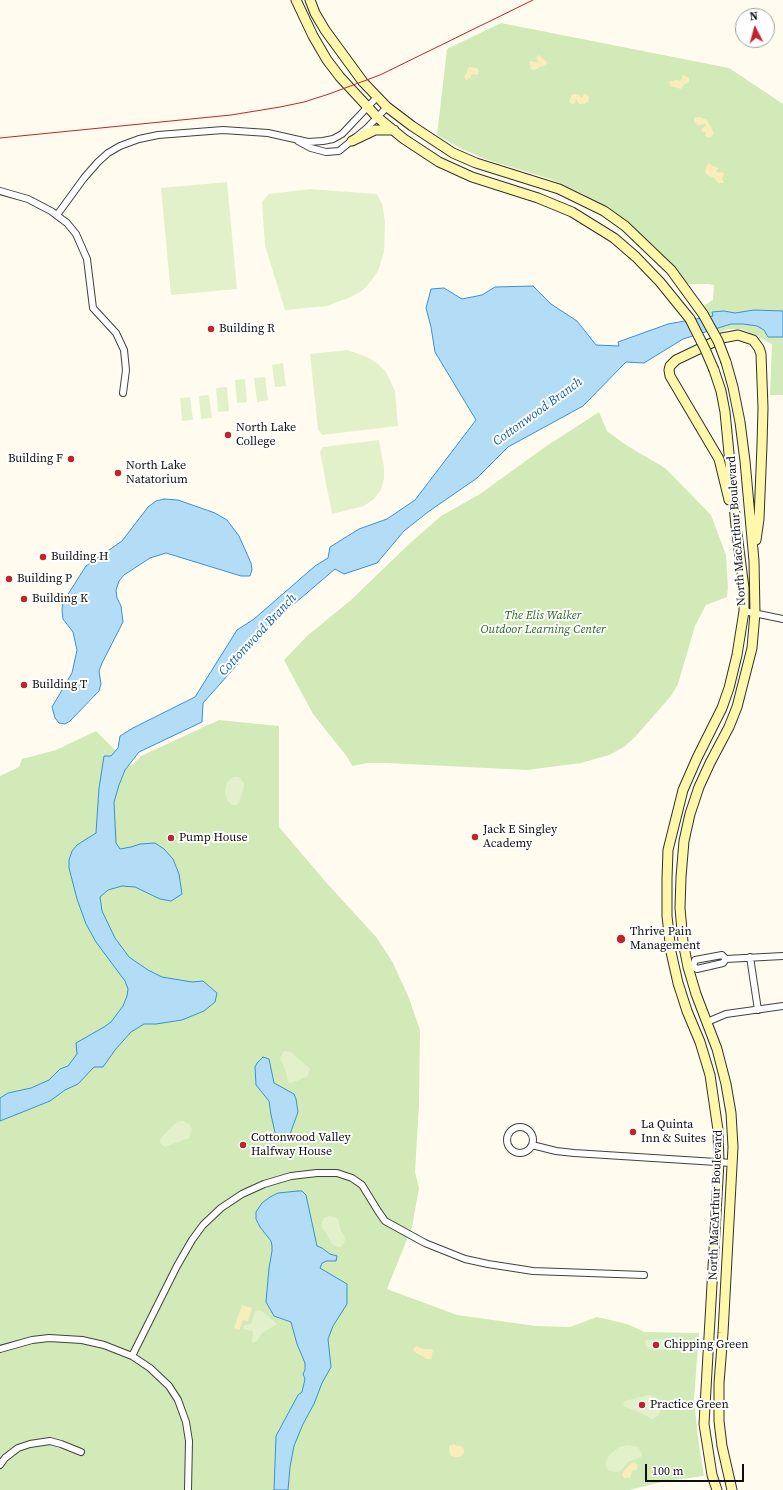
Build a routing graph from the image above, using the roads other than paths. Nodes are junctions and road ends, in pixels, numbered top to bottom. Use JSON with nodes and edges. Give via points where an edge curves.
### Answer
{"nodes":[{"id":1,"x":296,"y":0,"type":"edge"},
{"id":2,"x":310,"y":0,"type":"edge"},
{"id":3,"x":377,"y":97,"type":"junction"},
{"id":4,"x":388,"y":106,"type":"junction"},
{"id":5,"x":368,"y":107,"type":"junction"},
{"id":6,"x":377,"y":117,"type":"junction"},
{"id":7,"x":394,"y":130,"type":"junction"},
{"id":8,"x":291,"y":138,"type":"junction"},
{"id":9,"x":352,"y":141,"type":"junction"},
{"id":10,"x":0,"y":191,"type":"edge"},
{"id":11,"x":58,"y":215,"type":"junction"},
{"id":12,"x":123,"y":393,"type":"dead end"},
{"id":13,"x":736,"y":526,"type":"junction"},
{"id":14,"x":754,"y":561,"type":"junction"},
{"id":15,"x":744,"y":611,"type":"junction"},
{"id":16,"x":755,"y":613,"type":"junction"},
{"id":17,"x":783,"y":619,"type":"edge"},
{"id":18,"x":667,"y":911,"type":"junction"},
{"id":19,"x":680,"y":911,"type":"junction"},
{"id":20,"x":783,"y":956,"type":"edge"},
{"id":21,"x":750,"y":957,"type":"junction"},
{"id":22,"x":726,"y":959,"type":"junction"},
{"id":23,"x":691,"y":967,"type":"junction"},
{"id":24,"x":783,"y":1006,"type":"edge"},
{"id":25,"x":758,"y":1010,"type":"junction"},
{"id":26,"x":707,"y":1022,"type":"junction"},
{"id":27,"x":532,"y":1145,"type":"junction"},
{"id":28,"x":718,"y":1162,"type":"junction"},
{"id":29,"x":732,"y":1163,"type":"junction"},
{"id":30,"x":644,"y":1275,"type":"dead end"},
{"id":31,"x":0,"y":1349,"type":"edge"},
{"id":32,"x":132,"y":1356,"type":"junction"},
{"id":33,"x":82,"y":1452,"type":"dead end"},
{"id":34,"x":0,"y":1465,"type":"edge"},
{"id":35,"x":188,"y":1490,"type":"edge"},
{"id":36,"x":717,"y":1490,"type":"edge"},
{"id":37,"x":732,"y":1490,"type":"edge"}],
"edges":[{"from":1,"to":5,"type":"main road","name":"North MacArthur Boulevard","via":[[328,60]]},
{"from":2,"to":3,"type":"main road","name":"North MacArthur Boulevard","via":[[325,30]]},
{"from":3,"to":4,"type":"main road","name":"North MacArthur Boulevard"},
{"from":3,"to":5,"type":"street"},
{"from":4,"to":6,"type":"street"},
{"from":4,"to":14,"type":"main road","name":"North MacArthur Boulevard","bridge":true,"via":[[412,126],[453,153],[558,189],[604,211],[625,226],[671,270],[703,314],[718,341],[734,387]]},
{"from":5,"to":6,"type":"main road","name":"North MacArthur Boulevard"},
{"from":5,"to":8,"type":"street","via":[[342,134],[333,139],[308,142]]},
{"from":6,"to":7,"type":"main road","name":"North MacArthur Boulevard"},
{"from":6,"to":9,"type":"street"},
{"from":7,"to":9,"type":"main road","via":[[375,130]]},
{"from":7,"to":13,"type":"main road","name":"North MacArthur Boulevard","bridge":true,"via":[[439,162],[472,177],[572,212],[614,238],[660,282],[690,319],[721,391]]},
{"from":8,"to":9,"type":"street","via":[[326,152],[339,151]]},
{"from":8,"to":11,"type":"street","via":[[268,133],[223,130],[139,139],[120,146],[98,162]]},
{"from":10,"to":11,"type":"street","via":[[28,199]]},
{"from":11,"to":12,"type":"street","via":[[76,234],[87,259],[93,308],[116,333],[124,350],[126,370]]},
{"from":13,"to":14,"type":"main road","via":[[719,459],[670,376],[669,370],[676,360],[722,338],[738,335],[756,344],[761,354],[762,445],[759,519]]},
{"from":13,"to":15,"type":"main road","name":"North MacArthur Boulevard","via":[[744,588]]},
{"from":14,"to":16,"type":"main road","name":"North MacArthur Boulevard"},
{"from":15,"to":16,"type":"street"},
{"from":15,"to":18,"type":"main road","name":"North MacArthur Boulevard","via":[[729,688],[683,790],[678,809],[668,850]]},
{"from":16,"to":17,"type":"street"},
{"from":16,"to":19,"type":"main road","name":"North MacArthur Boulevard","via":[[752,648],[737,708],[704,775],[690,814],[684,841]]},
{"from":18,"to":19,"type":"main road"},
{"from":18,"to":28,"type":"main road","name":"North MacArthur Boulevard","via":[[671,952],[678,982],[710,1075],[718,1130]]},
{"from":19,"to":23,"type":"main road","name":"North MacArthur Boulevard","via":[[683,942]]},
{"from":20,"to":21,"type":"street"},
{"from":21,"to":22,"type":"street"},
{"from":21,"to":25,"type":"street"},
{"from":22,"to":23,"type":"street","via":[[723,963],[697,969]]},
{"from":22,"to":23,"type":"street","via":[[722,955],[695,960]]},
{"from":23,"to":26,"type":"main road","name":"North MacArthur Boulevard","via":[[696,994]]},
{"from":24,"to":25,"type":"street"},
{"from":25,"to":26,"type":"street","via":[[726,1014]]},
{"from":26,"to":29,"type":"main road","name":"North MacArthur Boulevard","via":[[726,1084],[732,1131]]},
{"from":27,"to":27,"type":"street","via":[[533,1137],[525,1128],[513,1130],[508,1136],[509,1147],[518,1153],[526,1152]]},
{"from":27,"to":28,"type":"street","via":[[574,1153]]},
{"from":28,"to":29,"type":"street"},
{"from":28,"to":36,"type":"main road","name":"North MacArthur Boulevard","via":[[704,1424],[712,1475]]},
{"from":29,"to":37,"type":"main road","name":"North MacArthur Boulevard","via":[[719,1421]]},
{"from":30,"to":32,"type":"street","via":[[534,1271],[465,1259],[425,1243],[385,1221],[362,1185],[352,1178],[337,1173],[291,1176],[242,1194],[221,1208],[203,1225],[177,1266]]},
{"from":31,"to":32,"type":"street","via":[[50,1338],[82,1340]]},
{"from":32,"to":35,"type":"street","via":[[150,1368],[169,1386],[178,1400],[186,1422],[189,1441]]},
{"from":33,"to":34,"type":"street","via":[[50,1441],[30,1444],[18,1448]]}]}
